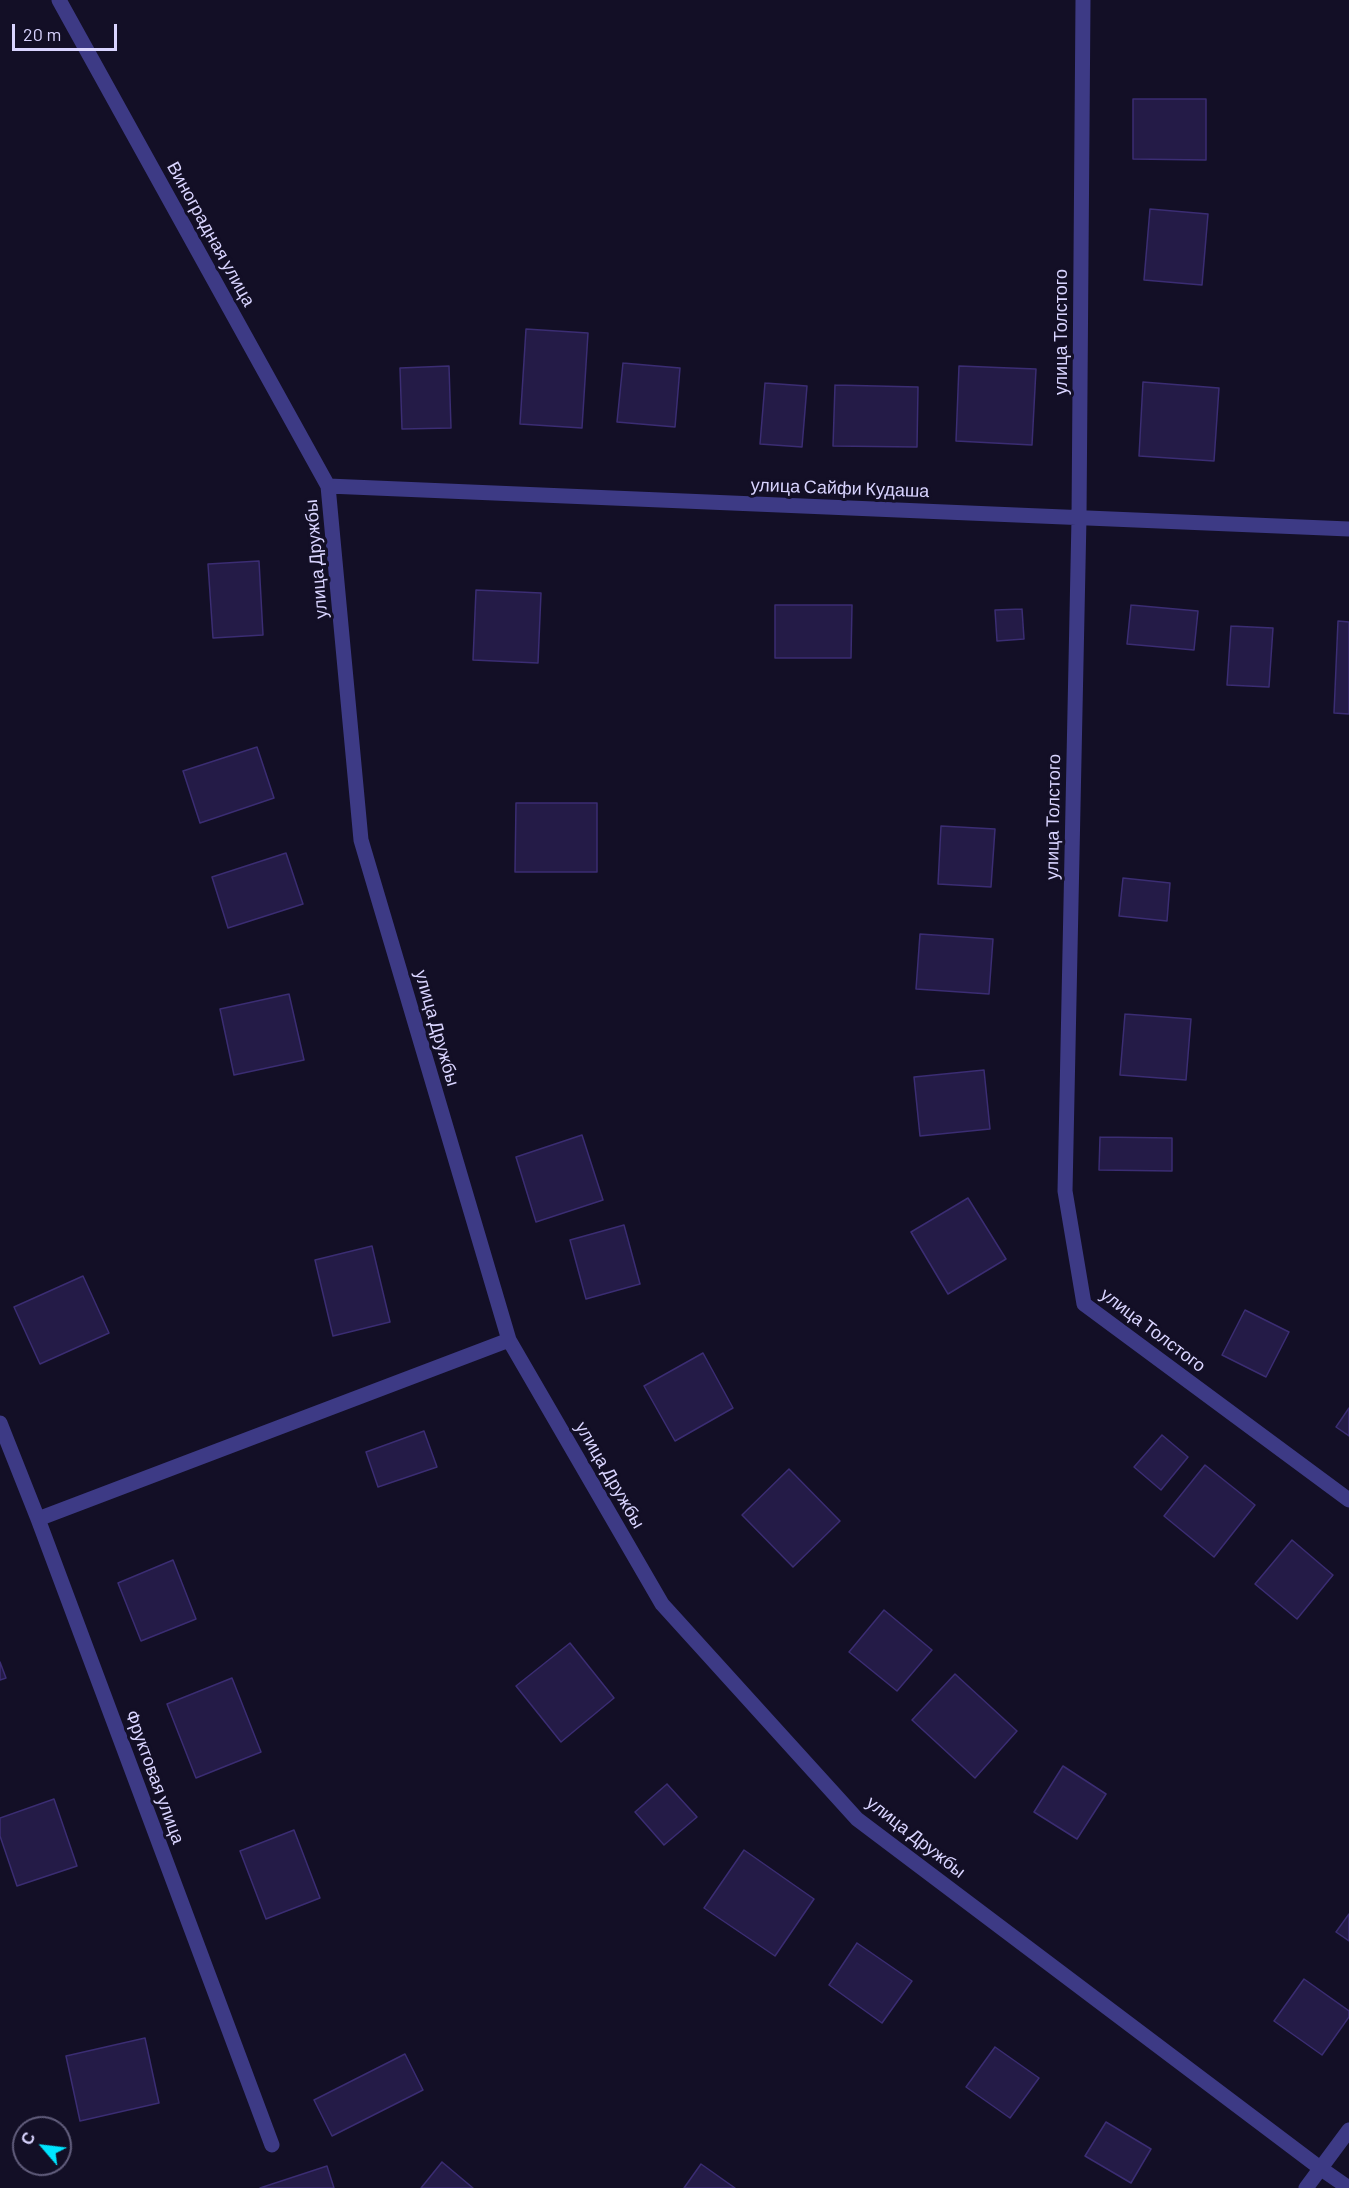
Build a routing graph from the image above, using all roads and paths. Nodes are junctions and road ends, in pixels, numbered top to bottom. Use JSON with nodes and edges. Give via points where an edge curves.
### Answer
{"nodes":[{"id":1,"x":59,"y":0,"type":"edge"},
{"id":2,"x":1083,"y":0,"type":"edge"},
{"id":3,"x":328,"y":486,"type":"junction"},
{"id":4,"x":1079,"y":518,"type":"junction"},
{"id":5,"x":1349,"y":529,"type":"edge"},
{"id":6,"x":509,"y":1340,"type":"junction"},
{"id":7,"x":0,"y":1422,"type":"edge"},
{"id":8,"x":1349,"y":1500,"type":"edge"},
{"id":9,"x":38,"y":1519,"type":"junction"},
{"id":10,"x":1349,"y":2130,"type":"edge"},
{"id":11,"x":272,"y":2145,"type":"dead end"},
{"id":12,"x":1320,"y":2168,"type":"junction"},
{"id":13,"x":1305,"y":2188,"type":"edge"},
{"id":14,"x":1349,"y":2188,"type":"edge"}],
"edges":[{"from":1,"to":3,"type":"street","name":"Виноградная улица"},
{"from":2,"to":4,"type":"street","name":"улица Толстого"},
{"from":3,"to":4,"type":"street","name":"улица Сайфи Кудаша"},
{"from":3,"to":6,"type":"street","name":"улица Дружбы","via":[[361,840]]},
{"from":4,"to":5,"type":"street","name":"улица Сайфи Кудаша"},
{"from":4,"to":8,"type":"street","name":"улица Толстого","via":[[1065,1191],[1084,1304]]},
{"from":6,"to":9,"type":"street"},
{"from":6,"to":12,"type":"street","name":"улица Дружбы","via":[[662,1604],[857,1819]]},
{"from":7,"to":9,"type":"street","name":"Фруктовая улица"},
{"from":9,"to":11,"type":"street","name":"Фруктовая улица"},
{"from":10,"to":12,"type":"street"},
{"from":12,"to":13,"type":"street"},
{"from":12,"to":14,"type":"street","name":"улица Дружбы"}]}
